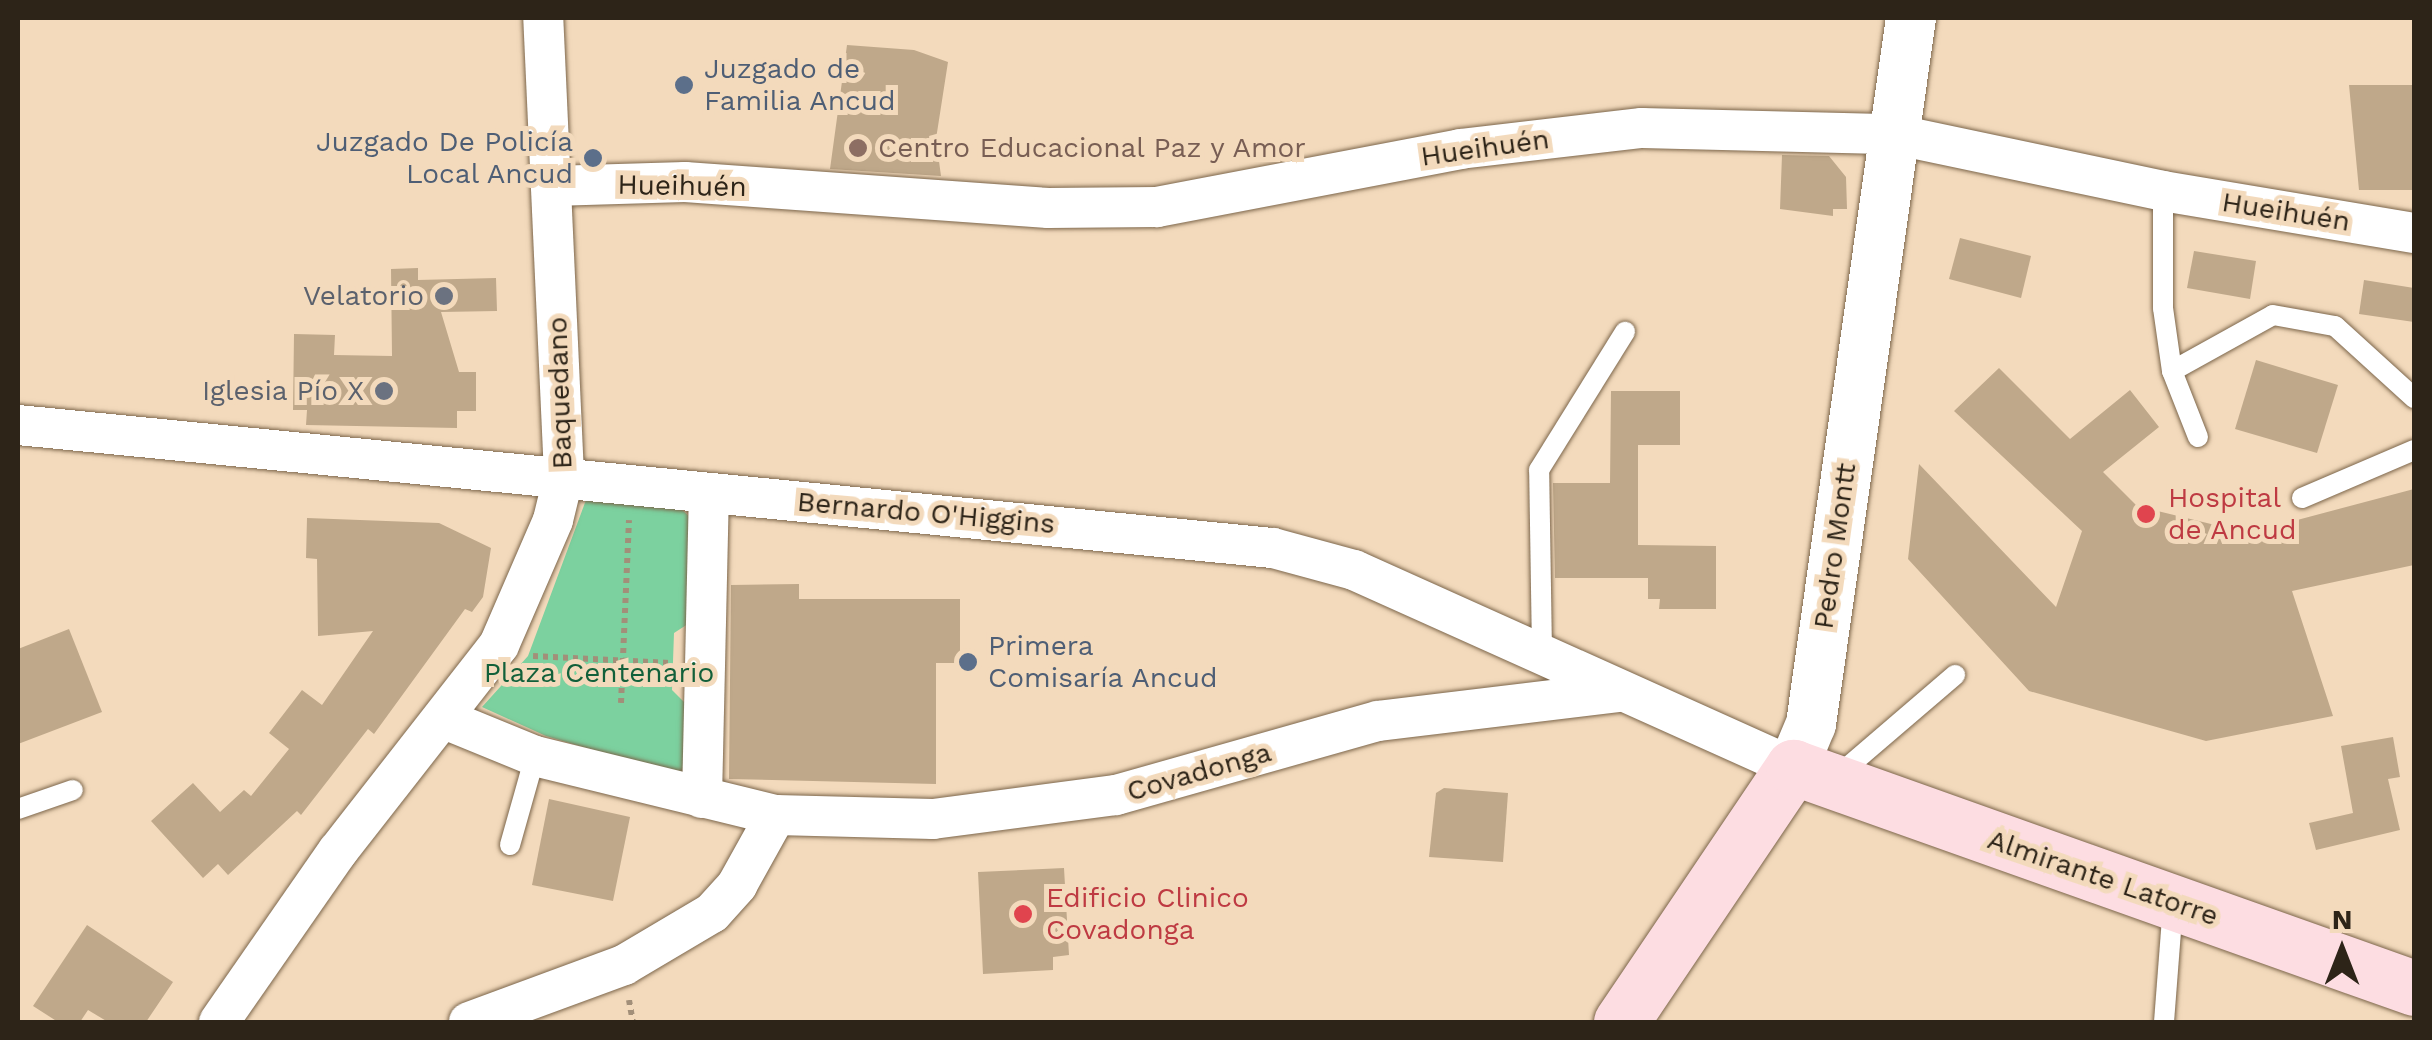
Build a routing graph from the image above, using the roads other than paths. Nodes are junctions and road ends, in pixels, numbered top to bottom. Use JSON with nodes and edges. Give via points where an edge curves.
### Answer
{"nodes":[{"id":1,"x":543,"y":18,"type":"edge"},
{"id":2,"x":1911,"y":18,"type":"edge"},
{"id":3,"x":1893,"y":134,"type":"junction"},
{"id":4,"x":552,"y":186,"type":"junction"},
{"id":5,"x":2164,"y":191,"type":"junction"},
{"id":6,"x":2414,"y":233,"type":"edge"},
{"id":7,"x":1625,"y":332,"type":"dead end"},
{"id":8,"x":2172,"y":371,"type":"junction"},
{"id":9,"x":2414,"y":398,"type":"edge"},
{"id":10,"x":18,"y":426,"type":"edge"},
{"id":11,"x":2198,"y":437,"type":"dead end"},
{"id":12,"x":2414,"y":450,"type":"edge"},
{"id":13,"x":564,"y":475,"type":"junction"},
{"id":14,"x":709,"y":493,"type":"junction"},
{"id":15,"x":2302,"y":498,"type":"dead end"},
{"id":16,"x":1542,"y":652,"type":"junction"},
{"id":17,"x":1955,"y":675,"type":"dead end"},
{"id":18,"x":1618,"y":692,"type":"junction"},
{"id":19,"x":446,"y":720,"type":"junction"},
{"id":20,"x":535,"y":756,"type":"junction"},
{"id":21,"x":1811,"y":774,"type":"junction"},
{"id":22,"x":73,"y":790,"type":"dead end"},
{"id":23,"x":702,"y":798,"type":"junction"},
{"id":24,"x":18,"y":809,"type":"edge"},
{"id":25,"x":776,"y":815,"type":"junction"},
{"id":26,"x":510,"y":845,"type":"dead end"},
{"id":27,"x":2174,"y":903,"type":"junction"},
{"id":28,"x":2414,"y":988,"type":"edge"},
{"id":29,"x":219,"y":1022,"type":"edge"},
{"id":30,"x":468,"y":1022,"type":"edge"},
{"id":31,"x":1621,"y":1022,"type":"edge"},
{"id":32,"x":2164,"y":1022,"type":"edge"}],
"edges":[{"from":1,"to":4,"type":"street","name":"Baquedano"},
{"from":2,"to":3,"type":"street","name":"Pedro Montt"},
{"from":3,"to":4,"type":"street","name":"Hueihuén","via":[[1642,128],[1460,149],[1157,207],[1048,208],[685,182]]},
{"from":3,"to":5,"type":"street","name":"Hueihuén"},
{"from":3,"to":21,"type":"street","name":"Pedro Montt","via":[[1811,724]]},
{"from":4,"to":13,"type":"street","name":"Baquedano"},
{"from":5,"to":6,"type":"street","name":"Hueihuén"},
{"from":5,"to":8,"type":"lane","via":[[2162,308]]},
{"from":7,"to":16,"type":"lane","via":[[1539,470]]},
{"from":8,"to":9,"type":"lane","via":[[2273,315],[2335,326]]},
{"from":8,"to":11,"type":"lane"},
{"from":10,"to":13,"type":"street","name":"Bernardo O'Higgins"},
{"from":12,"to":15,"type":"lane"},
{"from":13,"to":14,"type":"street","name":"Bernardo O'Higgins"},
{"from":13,"to":19,"type":"street","name":"Baquedano","via":[[539,560],[499,645]]},
{"from":14,"to":16,"type":"street","name":"Bernardo O'Higgins","via":[[1273,548],[1354,570]]},
{"from":14,"to":23,"type":"street"},
{"from":16,"to":18,"type":"street","name":"Bernardo O'Higgins"},
{"from":17,"to":21,"type":"lane"},
{"from":18,"to":21,"type":"street","name":"Bernardo O'Higgins"},
{"from":18,"to":25,"type":"street","name":"Covadonga","via":[[1378,721],[1116,795],[933,819]]},
{"from":19,"to":20,"type":"street","name":"Covadonga"},
{"from":19,"to":29,"type":"street","name":"Baquedano","via":[[338,851]]},
{"from":20,"to":23,"type":"street","name":"Covadonga"},
{"from":20,"to":26,"type":"lane"},
{"from":21,"to":27,"type":"main road","name":"Almirante Latorre"},
{"from":21,"to":31,"type":"main road","name":"Pedro Montt"},
{"from":22,"to":24,"type":"lane"},
{"from":23,"to":25,"type":"street","name":"Covadonga"},
{"from":25,"to":30,"type":"street","via":[[737,885],[712,913],[624,964]]},
{"from":27,"to":28,"type":"main road","name":"Almirante Latorre"},
{"from":27,"to":32,"type":"lane"}]}
